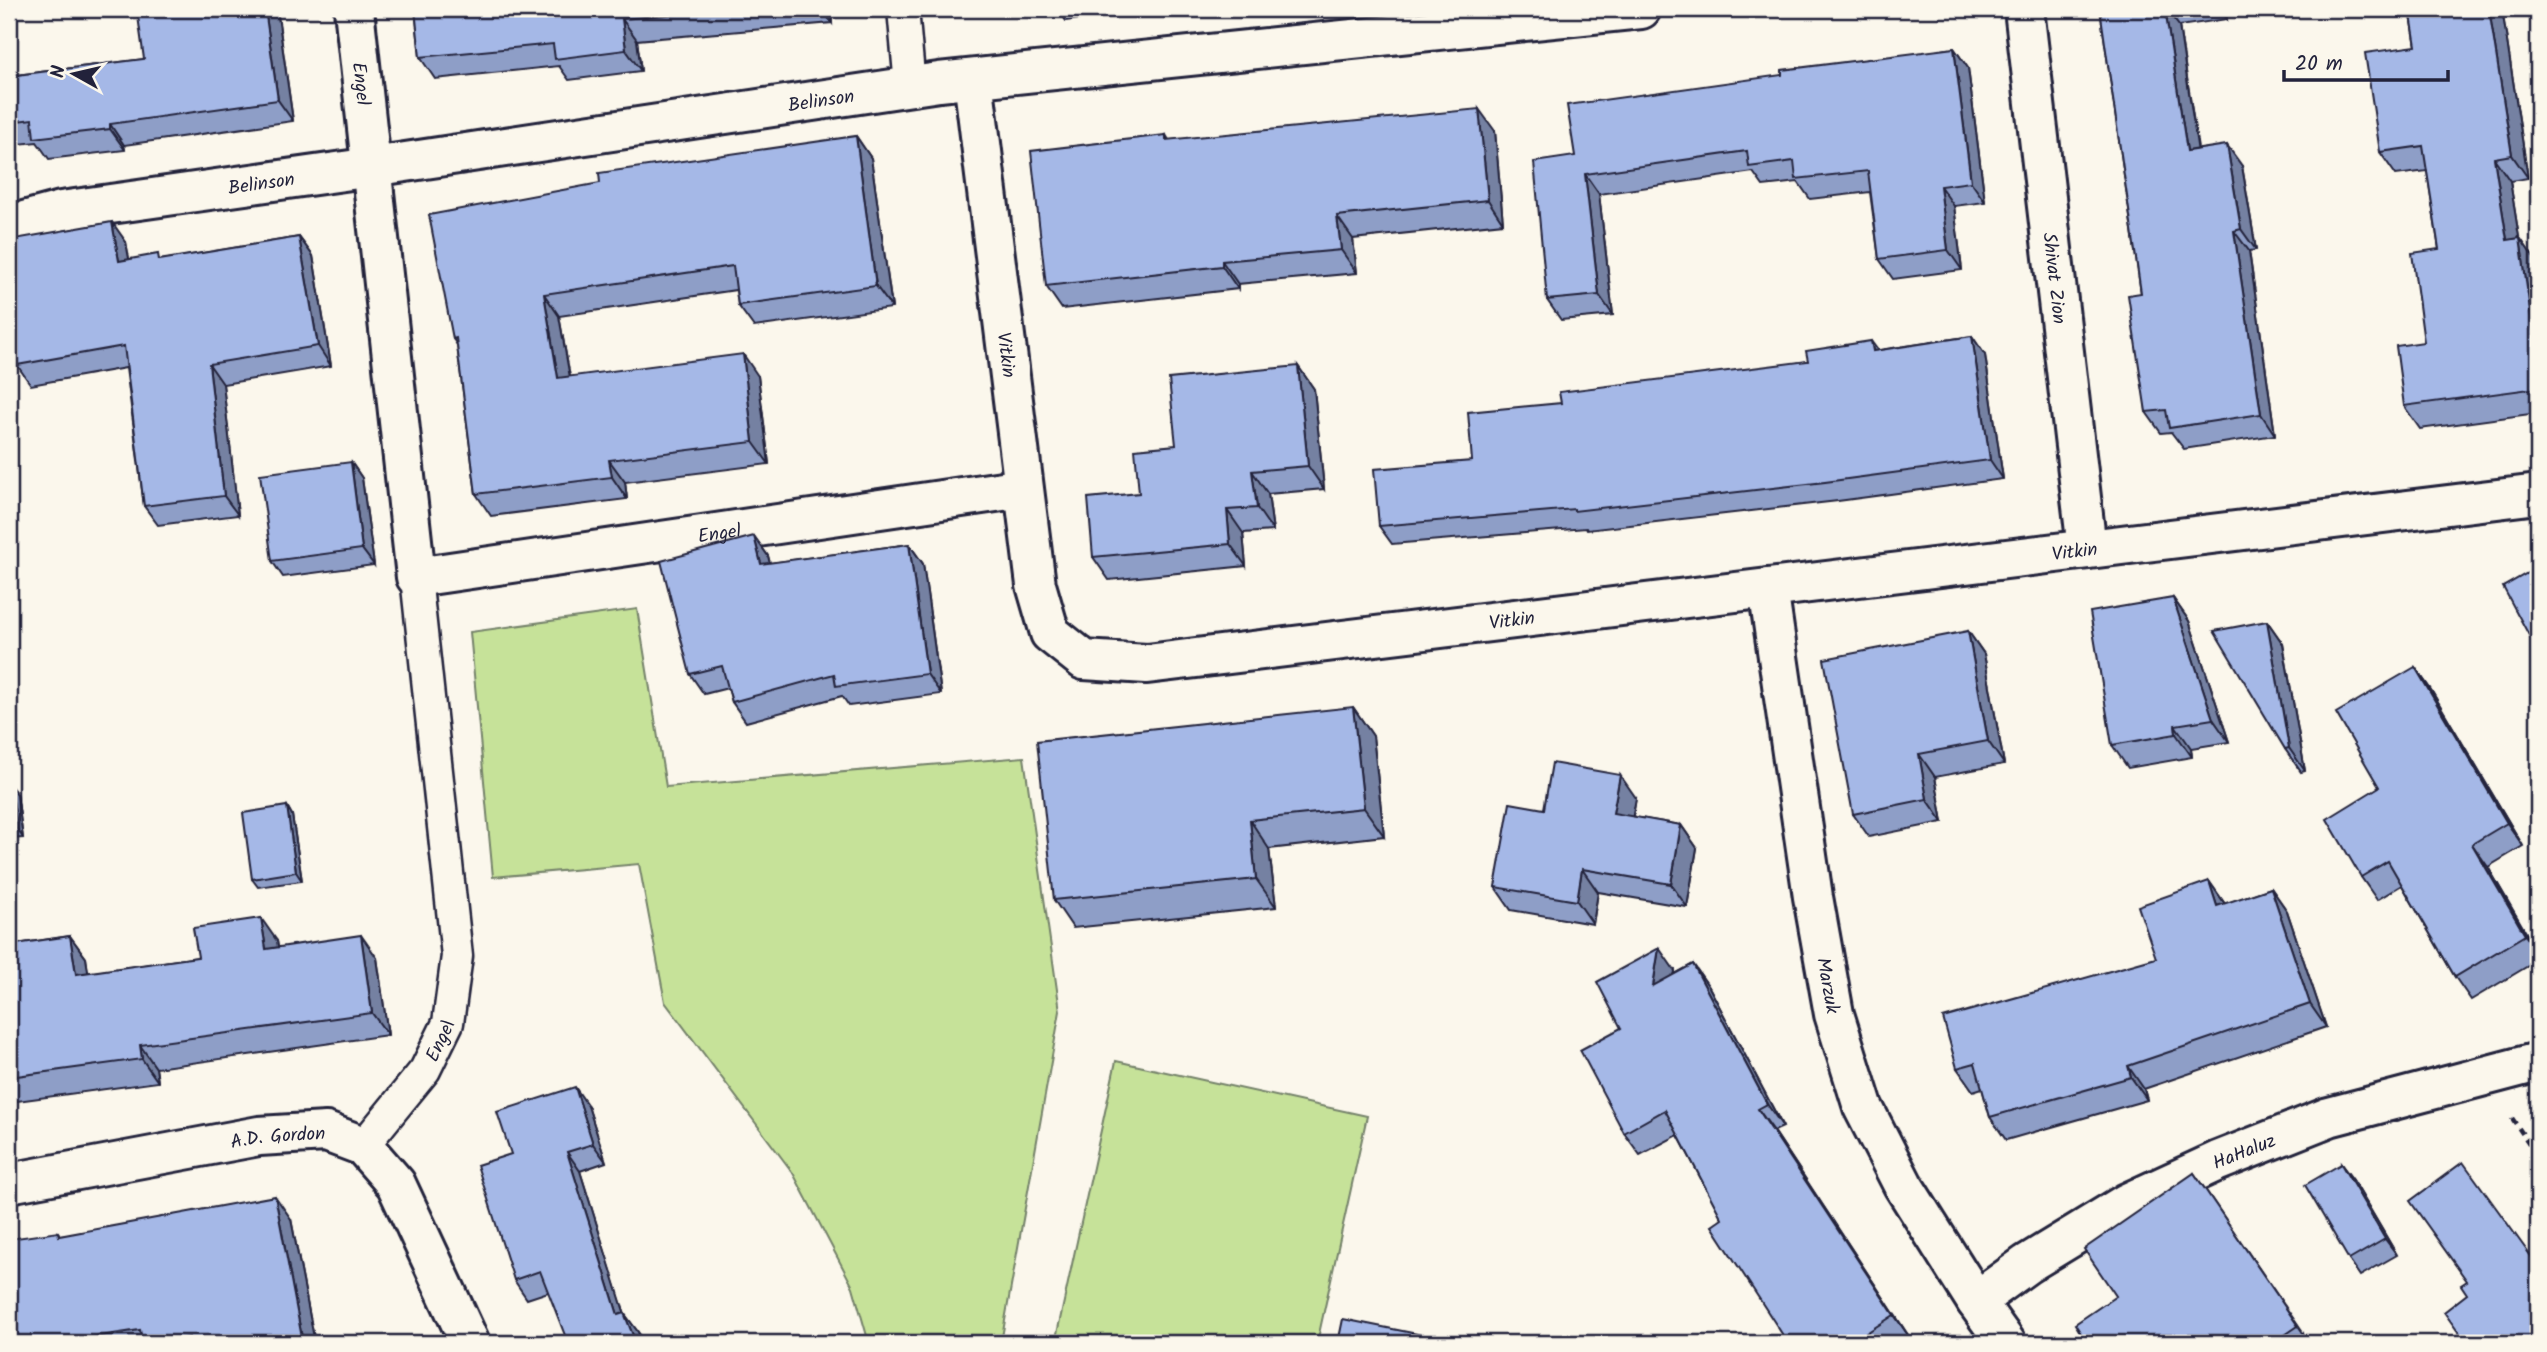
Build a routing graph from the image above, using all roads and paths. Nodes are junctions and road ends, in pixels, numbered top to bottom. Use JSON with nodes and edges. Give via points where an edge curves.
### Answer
{"nodes":[{"id":1,"x":354,"y":9,"type":"edge"},
{"id":2,"x":903,"y":9,"type":"edge"},
{"id":3,"x":1641,"y":9,"type":"edge"},
{"id":4,"x":2024,"y":9,"type":"edge"},
{"id":5,"x":973,"y":79,"type":"junction"},
{"id":6,"x":910,"y":86,"type":"junction"},
{"id":7,"x":372,"y":167,"type":"junction"},
{"id":8,"x":9,"y":225,"type":"edge"},
{"id":9,"x":1023,"y":488,"type":"junction"},
{"id":10,"x":2538,"y":494,"type":"edge"},
{"id":11,"x":2087,"y":549,"type":"junction"},
{"id":12,"x":416,"y":578,"type":"junction"},
{"id":13,"x":1768,"y":588,"type":"junction"},
{"id":14,"x":2538,"y":1062,"type":"edge"},
{"id":15,"x":363,"y":1146,"type":"junction"},
{"id":16,"x":9,"y":1183,"type":"edge"},
{"id":17,"x":1976,"y":1301,"type":"junction"},
{"id":18,"x":470,"y":1343,"type":"edge"},
{"id":19,"x":2006,"y":1343,"type":"edge"}],
"edges":[{"from":1,"to":7,"type":"street","name":"Engel"},
{"from":2,"to":6,"type":"lane"},
{"from":3,"to":5,"type":"street","name":"Belinson"},
{"from":4,"to":11,"type":"street","name":"Shivat Zion"},
{"from":5,"to":6,"type":"street","name":"Belinson"},
{"from":5,"to":9,"type":"street","name":"Vitkin"},
{"from":6,"to":7,"type":"street","name":"Belinson"},
{"from":7,"to":8,"type":"street","name":"Belinson","via":[[61,211]]},
{"from":7,"to":12,"type":"street","name":"Engel"},
{"from":9,"to":12,"type":"street","name":"Engel"},
{"from":9,"to":13,"type":"street","name":"Vitkin","via":[[1036,585],[1050,634],[1084,660],[1147,664]]},
{"from":10,"to":11,"type":"street","name":"Vitkin"},
{"from":11,"to":13,"type":"street","name":"Vitkin"},
{"from":12,"to":15,"type":"lane","name":"Engel","via":[[457,956],[448,1023],[431,1058]]},
{"from":13,"to":17,"type":"street","name":"Marzuk","via":[[1834,1014],[1863,1107],[1903,1185]]},
{"from":14,"to":17,"type":"street","name":"HaHaluz","via":[[2329,1118],[2218,1161],[2127,1203]]},
{"from":15,"to":16,"type":"street","name":"A.D. Gordon","via":[[326,1132],[259,1136]]},
{"from":15,"to":18,"type":"street","name":"A.D. Gordon","via":[[396,1184]]},
{"from":17,"to":19,"type":"street","name":"Marzuk"}]}
